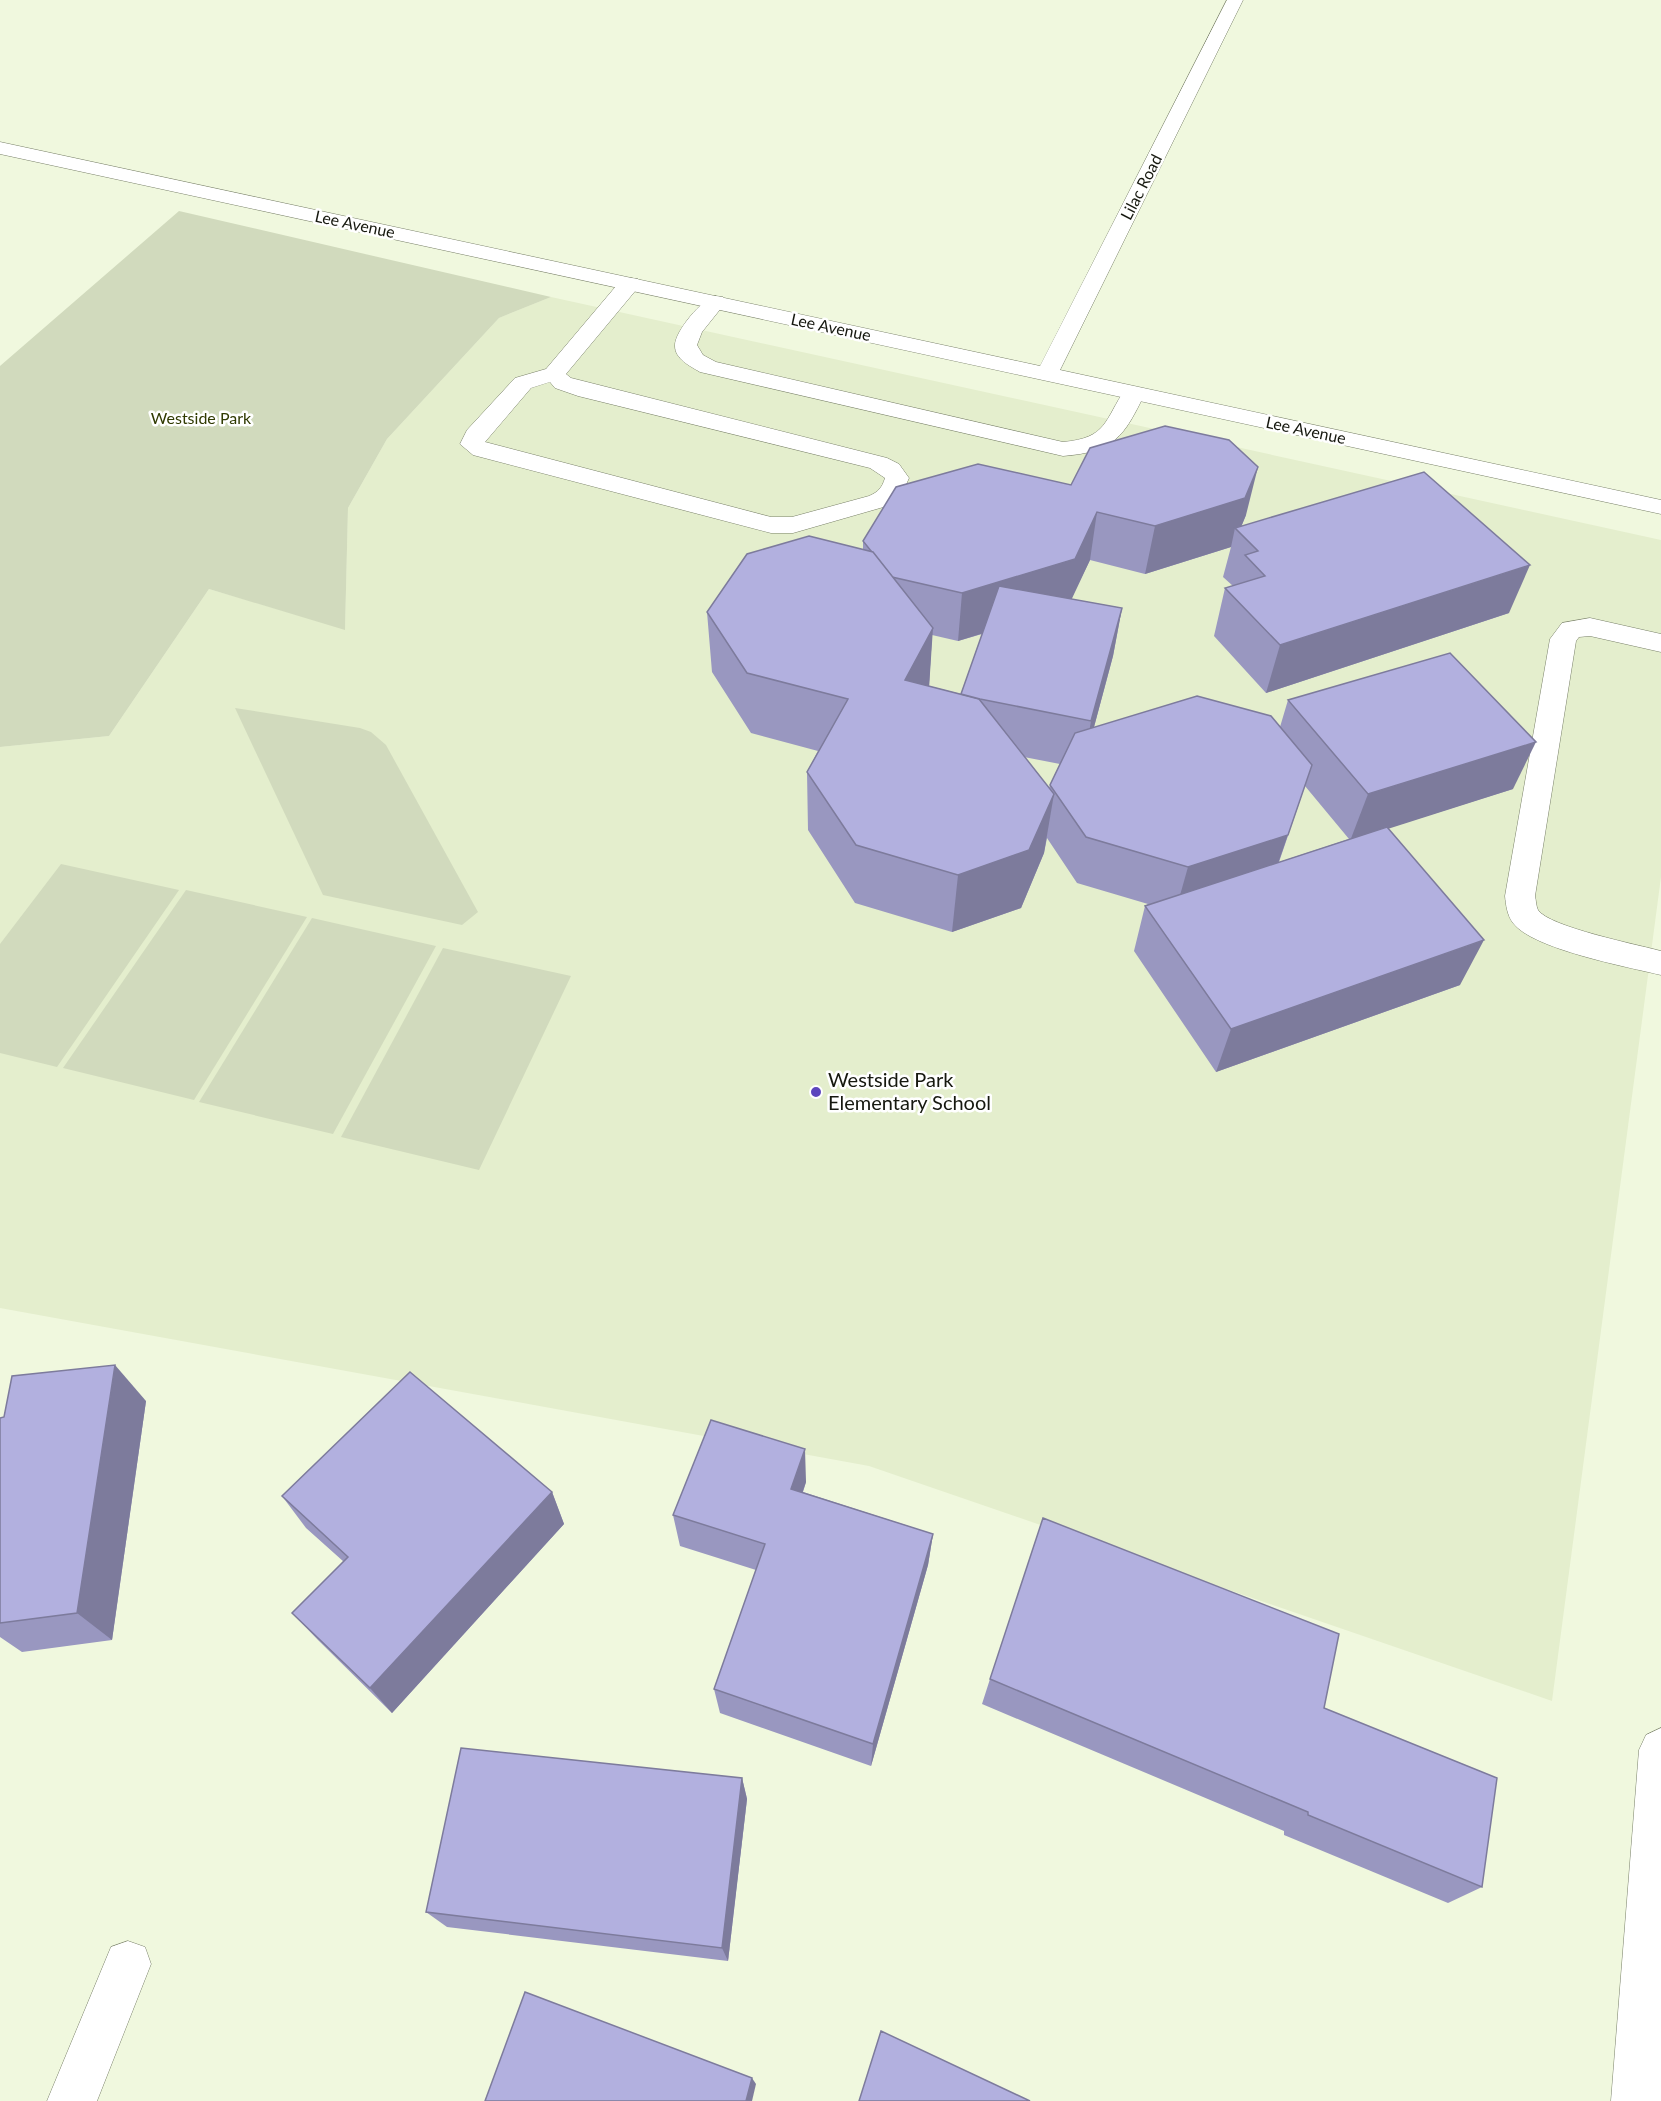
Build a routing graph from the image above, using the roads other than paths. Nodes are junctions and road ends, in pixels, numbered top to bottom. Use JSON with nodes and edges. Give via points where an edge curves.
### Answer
{"nodes":[{"id":1,"x":1235,"y":0,"type":"edge"},
{"id":2,"x":0,"y":148,"type":"edge"},
{"id":3,"x":630,"y":284,"type":"junction"},
{"id":4,"x":715,"y":302,"type":"junction"},
{"id":5,"x":554,"y":374,"type":"junction"},
{"id":6,"x":1047,"y":374,"type":"junction"},
{"id":7,"x":1134,"y":393,"type":"junction"},
{"id":8,"x":1661,"y":507,"type":"edge"},
{"id":9,"x":1661,"y":643,"type":"edge"},
{"id":10,"x":1661,"y":963,"type":"edge"},
{"id":11,"x":1661,"y":1750,"type":"edge"},
{"id":12,"x":129,"y":1964,"type":"dead end"},
{"id":13,"x":72,"y":2101,"type":"edge"},
{"id":14,"x":1636,"y":2101,"type":"edge"}],
"edges":[{"from":1,"to":6,"type":"street","name":"Lilac Road"},
{"from":2,"to":3,"type":"street","name":"Lee Avenue"},
{"from":3,"to":4,"type":"street","name":"Lee Avenue"},
{"from":3,"to":5,"type":"street"},
{"from":4,"to":6,"type":"street","name":"Lee Avenue"},
{"from":4,"to":7,"type":"street","via":[[684,343],[692,360],[708,367],[1063,449],[1087,448],[1106,440],[1117,428]]},
{"from":5,"to":5,"type":"street","via":[[523,383],[475,435],[472,444],[481,450],[771,525],[793,525],[878,501],[894,490],[897,478],[878,463],[586,391],[563,383]]},
{"from":6,"to":7,"type":"street","name":"Lee Avenue"},
{"from":7,"to":8,"type":"street","name":"Lee Avenue"},
{"from":9,"to":10,"type":"street","via":[[1590,627],[1571,629],[1563,639],[1520,896],[1524,915],[1540,928]]},
{"from":11,"to":14,"type":"street"},
{"from":12,"to":13,"type":"street"}]}
